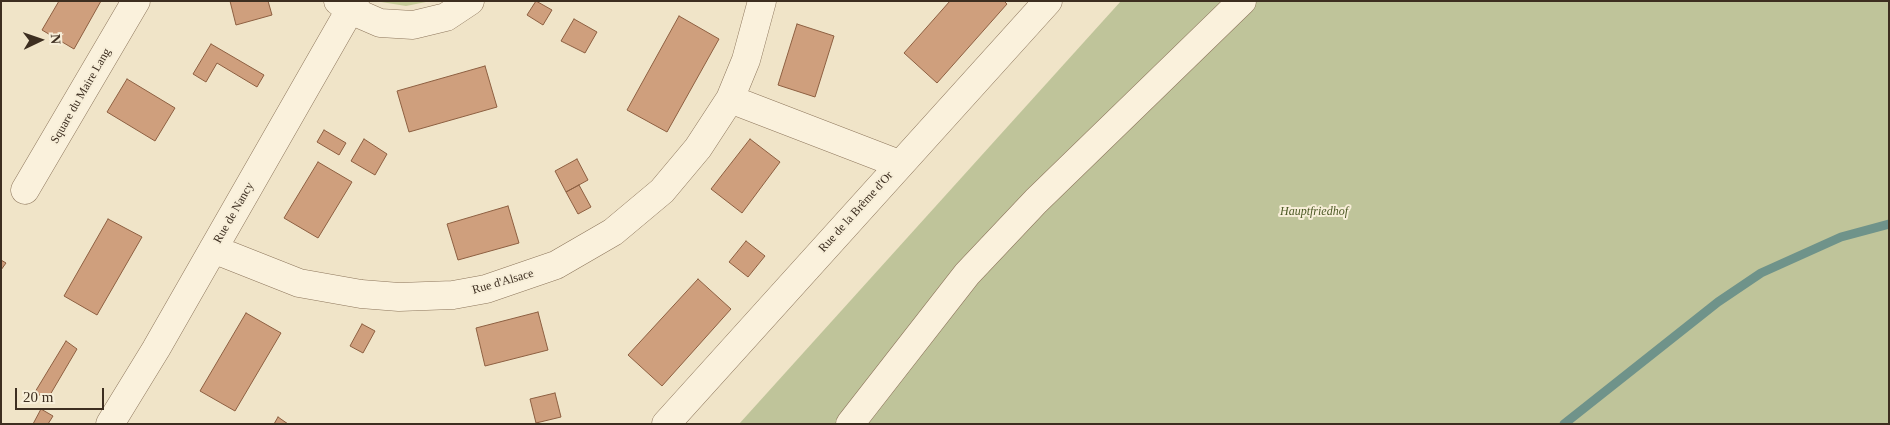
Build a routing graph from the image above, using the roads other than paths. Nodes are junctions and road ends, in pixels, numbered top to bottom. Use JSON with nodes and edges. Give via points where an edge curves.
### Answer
{"nodes":[{"id":1,"x":136,"y":1,"type":"edge"},
{"id":2,"x":470,"y":1,"type":"edge"},
{"id":3,"x":762,"y":1,"type":"edge"},
{"id":4,"x":1048,"y":1,"type":"edge"},
{"id":5,"x":1242,"y":1,"type":"edge"},
{"id":6,"x":348,"y":4,"type":"edge"},
{"id":7,"x":730,"y":99,"type":"junction"},
{"id":8,"x":900,"y":164,"type":"junction"},
{"id":9,"x":25,"y":190,"type":"dead end"},
{"id":10,"x":213,"y":249,"type":"junction"},
{"id":11,"x":110,"y":424,"type":"edge"},
{"id":12,"x":666,"y":424,"type":"edge"},
{"id":13,"x":850,"y":424,"type":"edge"}],
"edges":[{"from":1,"to":9,"type":"street","name":"Square du Maire Lang"},
{"from":2,"to":6,"type":"street","via":[[446,17],[413,25],[380,23]]},
{"from":3,"to":7,"type":"street","name":"Rue d'Alsace","via":[[746,60]]},
{"from":4,"to":8,"type":"street","name":"Rue de la Brême d'Or"},
{"from":5,"to":13,"type":"street","via":[[1029,208],[967,274]]},
{"from":6,"to":10,"type":"street","name":"Rue de Nancy"},
{"from":7,"to":8,"type":"street"},
{"from":7,"to":10,"type":"street","name":"Rue d'Alsace","via":[[698,148],[662,191],[613,232],[556,265],[509,283],[453,295],[399,297],[361,294],[299,283]]},
{"from":8,"to":12,"type":"street","name":"Rue de la Brême d'Or"},
{"from":10,"to":11,"type":"street","name":"Rue de Nancy"}]}
